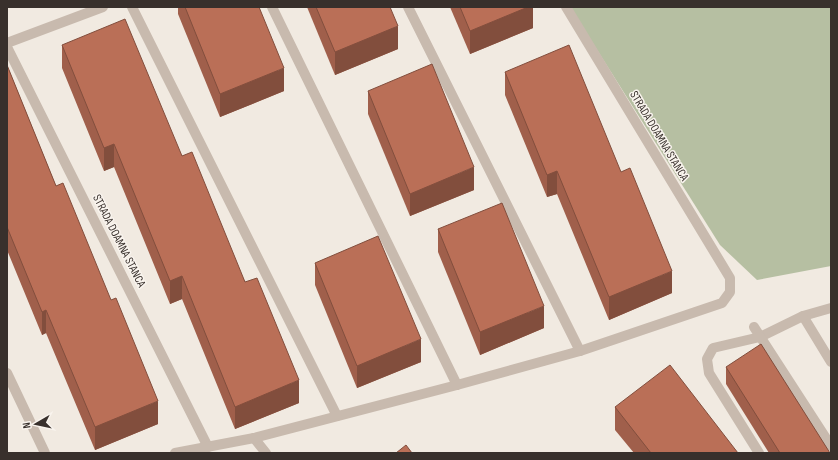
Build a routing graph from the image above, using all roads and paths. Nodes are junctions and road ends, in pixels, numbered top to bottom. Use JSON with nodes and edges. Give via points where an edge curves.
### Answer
{"nodes":[{"id":1,"x":103,"y":7,"type":"edge"},
{"id":2,"x":132,"y":7,"type":"edge"},
{"id":3,"x":272,"y":7,"type":"edge"},
{"id":4,"x":408,"y":7,"type":"edge"},
{"id":5,"x":566,"y":7,"type":"edge"},
{"id":6,"x":7,"y":43,"type":"edge"},
{"id":7,"x":7,"y":47,"type":"edge"},
{"id":8,"x":831,"y":308,"type":"edge"},
{"id":9,"x":803,"y":316,"type":"junction"},
{"id":10,"x":754,"y":327,"type":"dead end"},
{"id":11,"x":760,"y":337,"type":"junction"},
{"id":12,"x":580,"y":351,"type":"junction"},
{"id":13,"x":831,"y":362,"type":"edge"},
{"id":14,"x":7,"y":373,"type":"edge"},
{"id":15,"x":457,"y":385,"type":"junction"},
{"id":16,"x":337,"y":416,"type":"junction"},
{"id":17,"x":254,"y":438,"type":"junction"},
{"id":18,"x":831,"y":446,"type":"edge"},
{"id":19,"x":208,"y":447,"type":"junction"},
{"id":20,"x":45,"y":453,"type":"edge"},
{"id":21,"x":175,"y":453,"type":"edge"},
{"id":22,"x":266,"y":453,"type":"edge"},
{"id":23,"x":758,"y":453,"type":"edge"}],
"edges":[{"from":1,"to":6,"type":"street"},
{"from":2,"to":16,"type":"street"},
{"from":3,"to":15,"type":"street"},
{"from":4,"to":12,"type":"street"},
{"from":5,"to":12,"type":"street","name":"STRADA DOAMNA STANCA","via":[[730,278],[730,292],[722,302],[712,308]]},
{"from":7,"to":19,"type":"street","name":"STRADA DOAMNA STANCA"},
{"from":8,"to":9,"type":"street"},
{"from":9,"to":11,"type":"street"},
{"from":9,"to":13,"type":"street"},
{"from":10,"to":11,"type":"street"},
{"from":11,"to":18,"type":"street"},
{"from":11,"to":23,"type":"street","via":[[713,348],[707,359],[709,372]]},
{"from":12,"to":15,"type":"street"},
{"from":14,"to":20,"type":"street"},
{"from":15,"to":16,"type":"street"},
{"from":16,"to":17,"type":"street"},
{"from":17,"to":19,"type":"street"},
{"from":17,"to":22,"type":"street"},
{"from":19,"to":21,"type":"street"}]}
